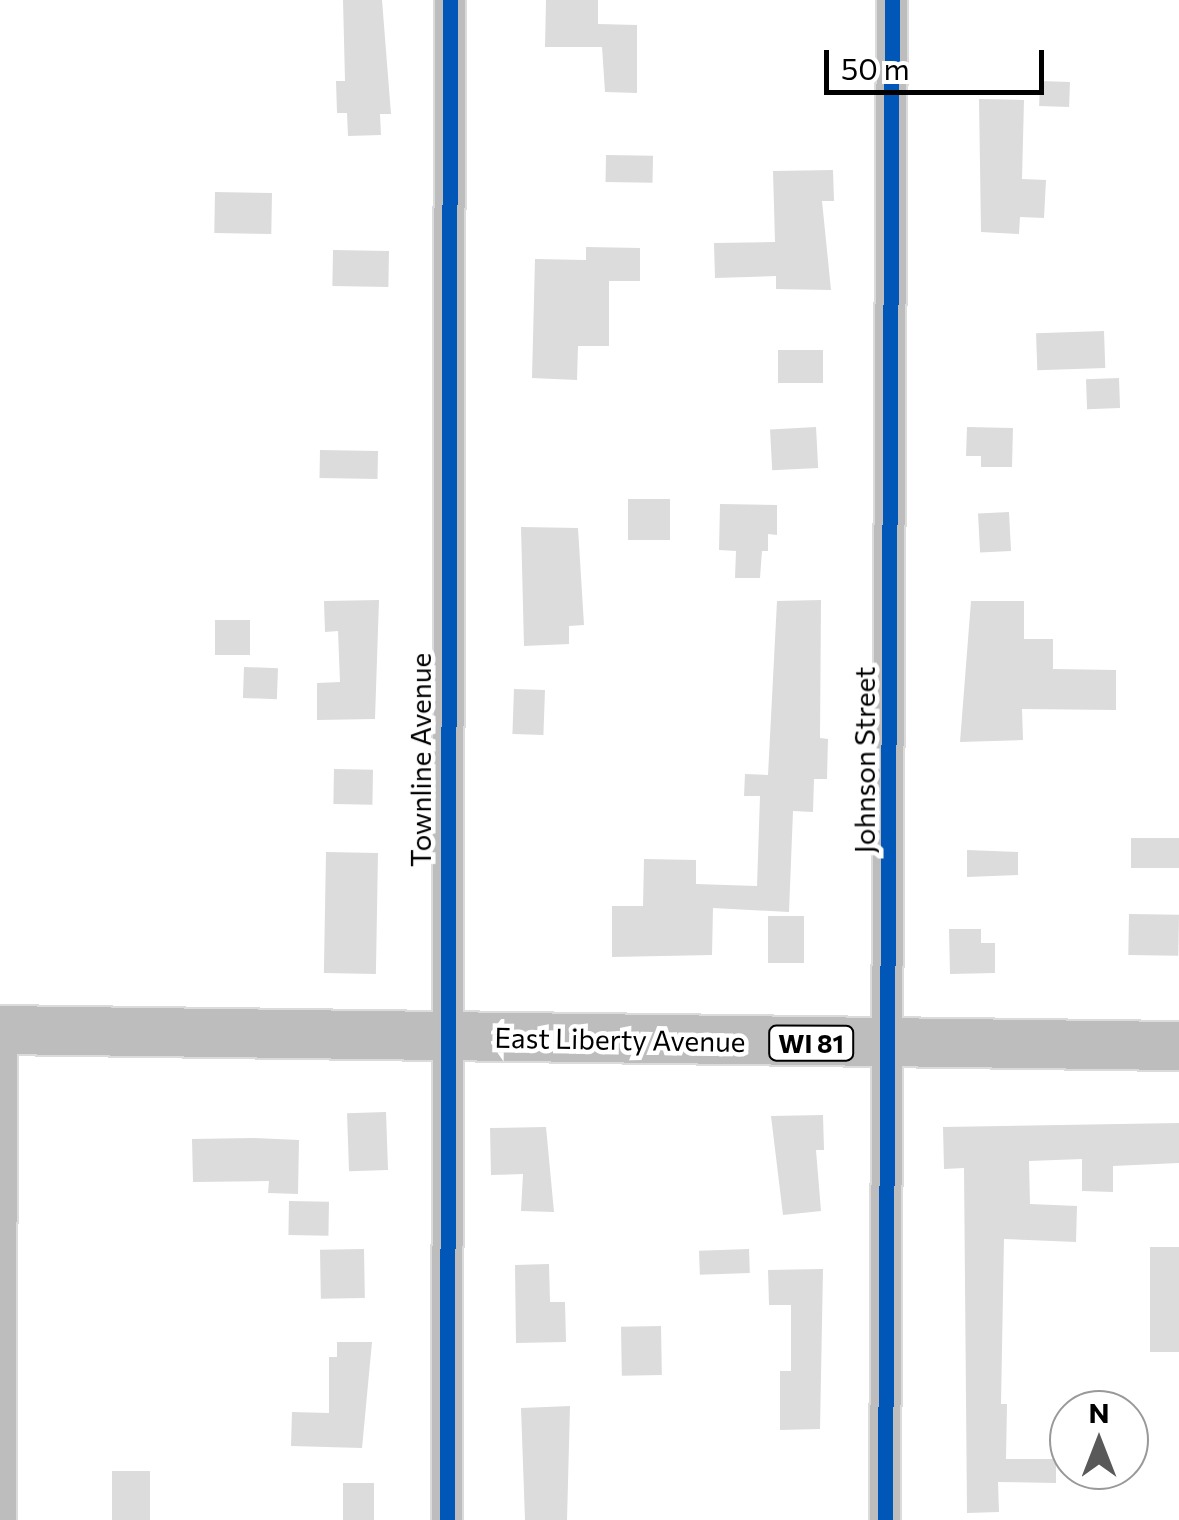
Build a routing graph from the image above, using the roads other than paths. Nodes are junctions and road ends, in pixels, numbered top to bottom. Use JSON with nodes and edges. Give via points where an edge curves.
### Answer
{"nodes":[{"id":1,"x":450,"y":0,"type":"edge"},
{"id":2,"x":892,"y":0,"type":"edge"},
{"id":3,"x":1,"y":1030,"type":"edge"},
{"id":4,"x":444,"y":1034,"type":"junction"},
{"id":5,"x":888,"y":1046,"type":"junction"},
{"id":6,"x":1179,"y":1046,"type":"edge"},
{"id":7,"x":0,"y":1520,"type":"edge"},
{"id":8,"x":447,"y":1520,"type":"edge"},
{"id":9,"x":885,"y":1520,"type":"edge"}],
"edges":[{"from":1,"to":4,"type":"street","name":"Townline Avenue"},
{"from":2,"to":5,"type":"street","name":"Johnson Street"},
{"from":3,"to":4,"type":"main road","name":"East Liberty Avenue","number":"WI 81"},
{"from":3,"to":7,"type":"street"},
{"from":4,"to":5,"type":"main road","name":"East Liberty Avenue","number":"WI 81"},
{"from":4,"to":8,"type":"street","name":"Townline Avenue"},
{"from":5,"to":6,"type":"main road","name":"East Liberty Avenue","number":"WI 81"},
{"from":5,"to":9,"type":"street","name":"Johnson Street"}]}
